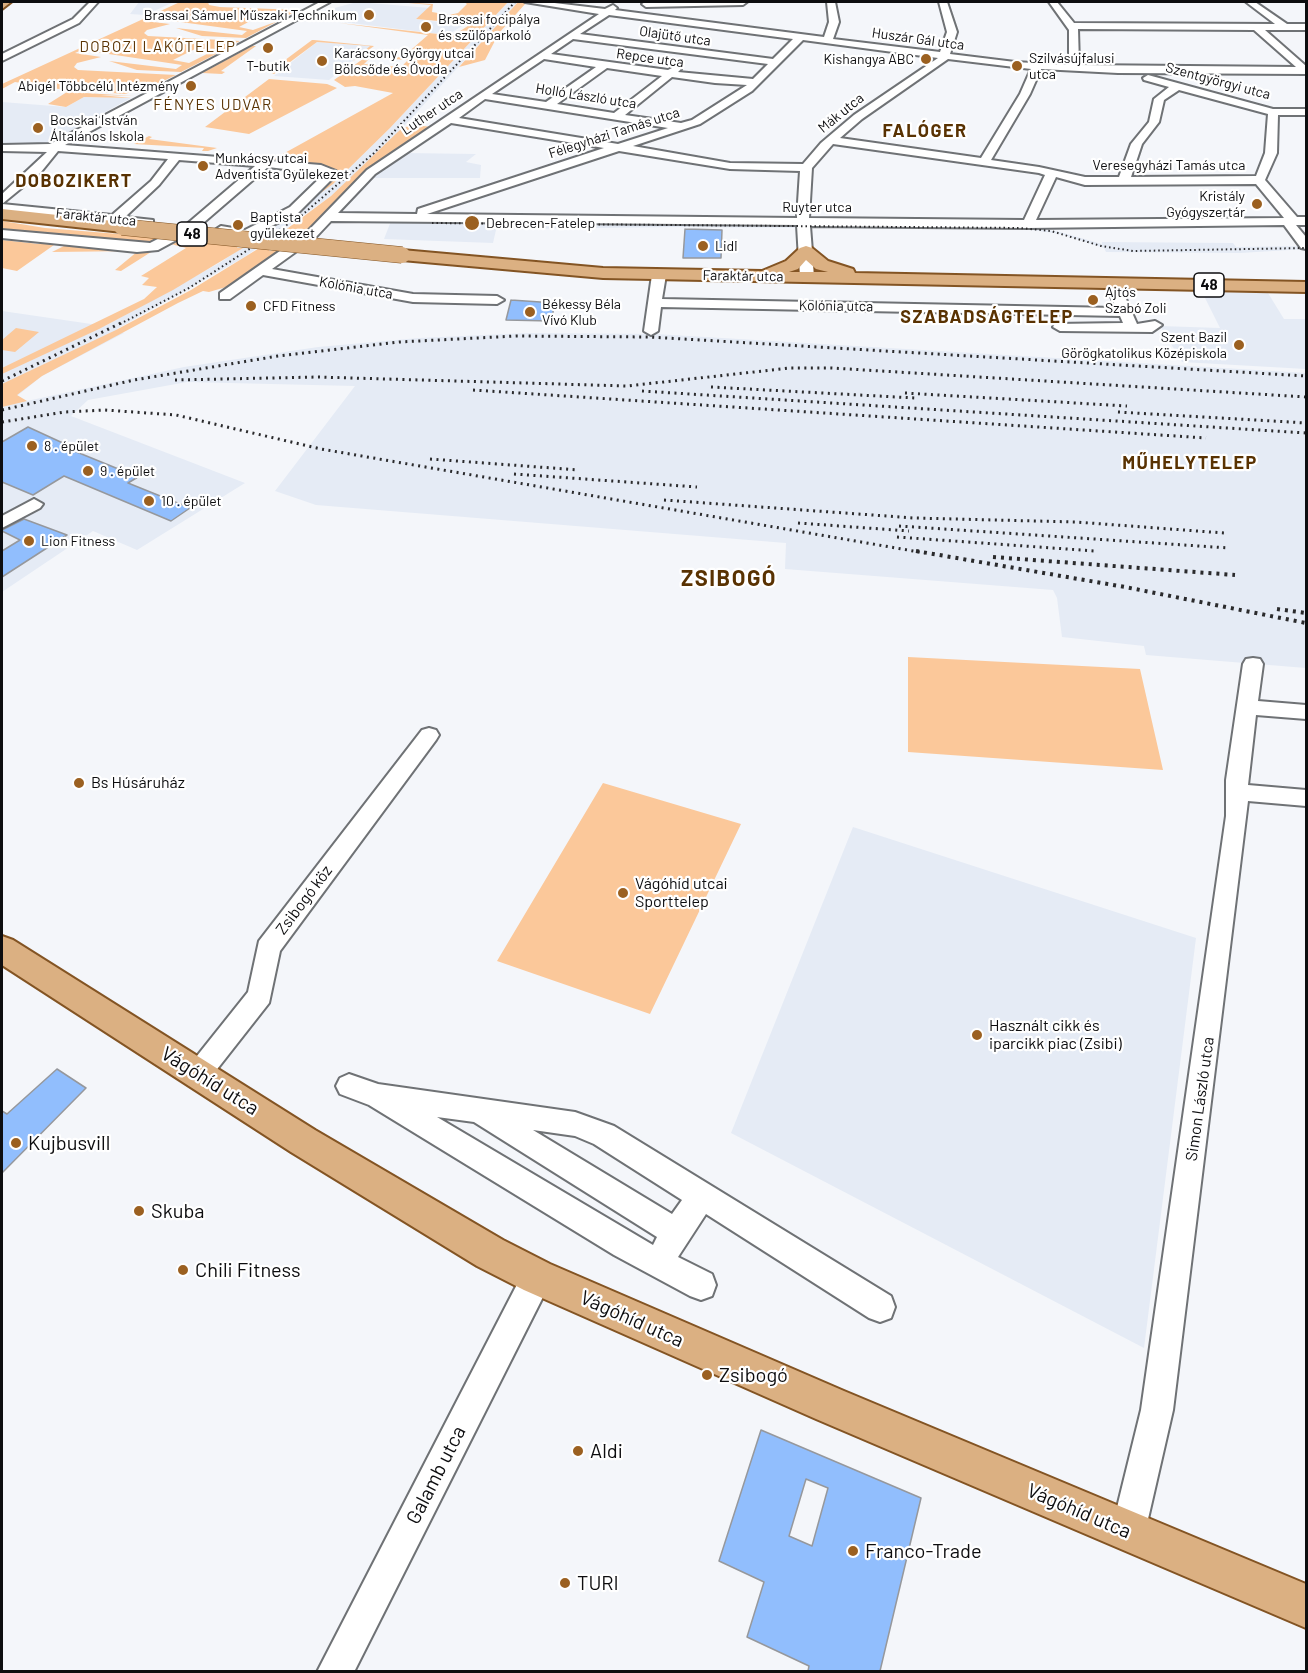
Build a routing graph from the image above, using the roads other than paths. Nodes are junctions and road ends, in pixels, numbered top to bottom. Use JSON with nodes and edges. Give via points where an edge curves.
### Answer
{"nodes":[{"id":1,"x":5,"y":2,"type":"edge"},
{"id":2,"x":94,"y":2,"type":"edge"},
{"id":3,"x":326,"y":2,"type":"edge"},
{"id":4,"x":529,"y":2,"type":"edge"},
{"id":5,"x":621,"y":2,"type":"edge"},
{"id":6,"x":706,"y":2,"type":"edge"},
{"id":7,"x":743,"y":2,"type":"edge"},
{"id":8,"x":831,"y":2,"type":"edge"},
{"id":9,"x":944,"y":2,"type":"edge"},
{"id":10,"x":1053,"y":2,"type":"edge"},
{"id":11,"x":1250,"y":2,"type":"edge"},
{"id":12,"x":636,"y":3,"type":"dead end"},
{"id":13,"x":688,"y":4,"type":"junction"},
{"id":14,"x":2,"y":6,"type":"edge"},
{"id":15,"x":607,"y":12,"type":"junction"},
{"id":16,"x":1072,"y":26,"type":"junction"},
{"id":17,"x":1257,"y":27,"type":"junction"},
{"id":18,"x":1285,"y":27,"type":"junction"},
{"id":19,"x":1306,"y":27,"type":"edge"},
{"id":20,"x":571,"y":36,"type":"junction"},
{"id":21,"x":801,"y":37,"type":"junction"},
{"id":22,"x":828,"y":41,"type":"junction"},
{"id":23,"x":696,"y":53,"type":"junction"},
{"id":24,"x":542,"y":56,"type":"junction"},
{"id":25,"x":945,"y":56,"type":"junction"},
{"id":26,"x":2,"y":58,"type":"edge"},
{"id":27,"x":776,"y":62,"type":"junction"},
{"id":28,"x":605,"y":65,"type":"junction"},
{"id":29,"x":1037,"y":66,"type":"junction"},
{"id":30,"x":1074,"y":69,"type":"junction"},
{"id":31,"x":1124,"y":70,"type":"junction"},
{"id":32,"x":1306,"y":70,"type":"edge"},
{"id":33,"x":669,"y":74,"type":"junction"},
{"id":34,"x":754,"y":82,"type":"junction"},
{"id":35,"x":1177,"y":86,"type":"junction"},
{"id":36,"x":483,"y":96,"type":"junction"},
{"id":37,"x":548,"y":106,"type":"junction"},
{"id":38,"x":1273,"y":112,"type":"junction"},
{"id":39,"x":1306,"y":112,"type":"edge"},
{"id":40,"x":617,"y":116,"type":"junction"},
{"id":41,"x":448,"y":119,"type":"junction"},
{"id":42,"x":684,"y":127,"type":"junction"},
{"id":43,"x":831,"y":140,"type":"junction"},
{"id":44,"x":52,"y":147,"type":"junction"},
{"id":45,"x":2,"y":148,"type":"edge"},
{"id":46,"x":620,"y":148,"type":"junction"},
{"id":47,"x":177,"y":156,"type":"junction"},
{"id":48,"x":984,"y":162,"type":"junction"},
{"id":49,"x":265,"y":164,"type":"junction"},
{"id":50,"x":806,"y":168,"type":"junction"},
{"id":51,"x":1053,"y":173,"type":"junction"},
{"id":52,"x":1124,"y":180,"type":"junction"},
{"id":53,"x":1259,"y":180,"type":"junction"},
{"id":54,"x":2,"y":200,"type":"edge"},
{"id":55,"x":2,"y":208,"type":"edge"},
{"id":56,"x":2,"y":214,"type":"edge"},
{"id":57,"x":328,"y":217,"type":"junction"},
{"id":58,"x":413,"y":218,"type":"junction"},
{"id":59,"x":115,"y":219,"type":"junction"},
{"id":60,"x":1292,"y":221,"type":"junction"},
{"id":61,"x":1306,"y":221,"type":"edge"},
{"id":62,"x":1028,"y":224,"type":"junction"},
{"id":63,"x":191,"y":227,"type":"junction"},
{"id":64,"x":824,"y":229,"type":"dead end"},
{"id":65,"x":2,"y":234,"type":"edge"},
{"id":66,"x":805,"y":236,"type":"junction"},
{"id":67,"x":1306,"y":245,"type":"edge"},
{"id":68,"x":261,"y":271,"type":"junction"},
{"id":69,"x":659,"y":274,"type":"junction"},
{"id":70,"x":749,"y":276,"type":"junction"},
{"id":71,"x":807,"y":277,"type":"junction"},
{"id":72,"x":871,"y":279,"type":"junction"},
{"id":73,"x":1112,"y":283,"type":"junction"},
{"id":74,"x":1306,"y":287,"type":"edge"},
{"id":75,"x":225,"y":296,"type":"dead end"},
{"id":76,"x":496,"y":300,"type":"dead end"},
{"id":77,"x":655,"y":303,"type":"junction"},
{"id":78,"x":1125,"y":312,"type":"junction"},
{"id":79,"x":1155,"y":326,"type":"dead end"},
{"id":80,"x":1060,"y":327,"type":"dead end"},
{"id":81,"x":1133,"y":328,"type":"junction"},
{"id":82,"x":651,"y":331,"type":"dead end"},
{"id":83,"x":34,"y":504,"type":"dead end"},
{"id":84,"x":2,"y":524,"type":"edge"},
{"id":85,"x":1252,"y":664,"type":"dead end"},
{"id":86,"x":1247,"y":707,"type":"junction"},
{"id":87,"x":1306,"y":712,"type":"edge"},
{"id":88,"x":429,"y":735,"type":"dead end"},
{"id":89,"x":1238,"y":792,"type":"junction"},
{"id":90,"x":1306,"y":798,"type":"edge"},
{"id":91,"x":2,"y":949,"type":"edge"},
{"id":92,"x":198,"y":1074,"type":"junction"},
{"id":93,"x":350,"y":1086,"type":"dead end"},
{"id":94,"x":378,"y":1096,"type":"junction"},
{"id":95,"x":476,"y":1111,"type":"junction"},
{"id":96,"x":703,"y":1195,"type":"junction"},
{"id":97,"x":676,"y":1232,"type":"junction"},
{"id":98,"x":658,"y":1263,"type":"junction"},
{"id":99,"x":537,"y":1277,"type":"junction"},
{"id":100,"x":701,"y":1285,"type":"dead end"},
{"id":101,"x":880,"y":1307,"type":"dead end"},
{"id":102,"x":1128,"y":1532,"type":"junction"},
{"id":103,"x":1306,"y":1606,"type":"edge"},
{"id":104,"x":334,"y":1671,"type":"edge"}],
"edges":[{"from":1,"to":14,"type":"main road"},
{"from":2,"to":26,"type":"street","via":[[75,21]]},
{"from":3,"to":44,"type":"street"},
{"from":4,"to":15,"type":"street","name":"Huszár Gál utca"},
{"from":5,"to":15,"type":"street","name":"Luther utca"},
{"from":6,"to":13,"type":"street"},
{"from":7,"to":13,"type":"street"},
{"from":8,"to":22,"type":"street","via":[[834,22]]},
{"from":9,"to":25,"type":"street","via":[[952,32]]},
{"from":10,"to":16,"type":"street"},
{"from":11,"to":18,"type":"street"},
{"from":12,"to":13,"type":"street"},
{"from":15,"to":20,"type":"street","name":"Luther utca"},
{"from":15,"to":21,"type":"street","name":"Huszár Gál utca"},
{"from":16,"to":17,"type":"street"},
{"from":16,"to":30,"type":"street","via":[[1076,38]]},
{"from":17,"to":18,"type":"street"},
{"from":17,"to":32,"type":"street"},
{"from":18,"to":19,"type":"street"},
{"from":20,"to":23,"type":"street","name":"Olajütő utca"},
{"from":20,"to":24,"type":"street","name":"Luther utca"},
{"from":21,"to":22,"type":"street","name":"Huszár Gál utca"},
{"from":21,"to":27,"type":"street","name":"Félegyházi Tamás utca"},
{"from":22,"to":25,"type":"street","name":"Huszár Gál utca"},
{"from":23,"to":27,"type":"street","name":"Olajütő utca"},
{"from":23,"to":33,"type":"street"},
{"from":24,"to":28,"type":"street","name":"Repce utca"},
{"from":24,"to":36,"type":"street","name":"Luther utca"},
{"from":25,"to":29,"type":"street","name":"Huszár Gál utca"},
{"from":25,"to":43,"type":"street","name":"Mák utca"},
{"from":27,"to":34,"type":"street","name":"Félegyházi Tamás utca"},
{"from":28,"to":33,"type":"street","name":"Repce utca"},
{"from":28,"to":37,"type":"street"},
{"from":29,"to":30,"type":"street","name":"Huszár Gál utca"},
{"from":29,"to":48,"type":"street","via":[[1025,94]]},
{"from":30,"to":31,"type":"street","name":"Huszár Gál utca"},
{"from":31,"to":32,"type":"street","name":"Huszár Gál utca"},
{"from":31,"to":35,"type":"street","name":"Szentgyörgyi utca"},
{"from":33,"to":34,"type":"street","name":"Repce utca"},
{"from":33,"to":40,"type":"street"},
{"from":34,"to":42,"type":"street","name":"Félegyházi Tamás utca","via":[[709,115]]},
{"from":35,"to":38,"type":"street","name":"Szentgyörgyi utca"},
{"from":35,"to":52,"type":"street","via":[[1160,98],[1154,122],[1137,144]]},
{"from":36,"to":37,"type":"street","name":"Holló László utca"},
{"from":36,"to":41,"type":"street","name":"Luther utca"},
{"from":37,"to":40,"type":"street","name":"Holló László utca"},
{"from":38,"to":39,"type":"street","name":"Szentgyörgyi utca"},
{"from":38,"to":53,"type":"street","via":[[1271,153]]},
{"from":40,"to":42,"type":"street","name":"Holló László utca"},
{"from":41,"to":46,"type":"street"},
{"from":41,"to":57,"type":"street","name":"Luther utca","via":[[366,176]]},
{"from":42,"to":46,"type":"street","name":"Félegyházi Tamás utca"},
{"from":43,"to":48,"type":"street","name":"Veresegyházi Tamás utca"},
{"from":43,"to":50,"type":"street","name":"Mák utca"},
{"from":44,"to":45,"type":"street"},
{"from":44,"to":47,"type":"street"},
{"from":44,"to":54,"type":"street","via":[[53,152],[37,170]]},
{"from":46,"to":50,"type":"street","via":[[738,167]]},
{"from":46,"to":58,"type":"street","name":"Félegyházi Tamás utca"},
{"from":47,"to":49,"type":"street"},
{"from":47,"to":59,"type":"street","via":[[155,183]]},
{"from":48,"to":51,"type":"street","name":"Veresegyházi Tamás utca"},
{"from":49,"to":63,"type":"street"},
{"from":49,"to":63,"type":"street","name":"Faraktár utca","via":[[324,168],[332,174],[294,210],[247,234]]},
{"from":50,"to":66,"type":"street"},
{"from":51,"to":52,"type":"street","name":"Veresegyházi Tamás utca","via":[[1085,181]]},
{"from":51,"to":62,"type":"street"},
{"from":52,"to":53,"type":"street","name":"Veresegyházi Tamás utca"},
{"from":53,"to":60,"type":"street"},
{"from":55,"to":59,"type":"street","name":"Faraktár utca"},
{"from":56,"to":69,"type":"main road","name":"Faraktár utca","number":"48","bridge":true,"via":[[508,266]]},
{"from":57,"to":58,"type":"street","name":"Ruyter utca"},
{"from":57,"to":68,"type":"street","name":"Luther utca","via":[[311,235]]},
{"from":58,"to":66,"type":"street","name":"Ruyter utca"},
{"from":59,"to":63,"type":"street","name":"Faraktár utca"},
{"from":60,"to":61,"type":"street","name":"Ruyter utca"},
{"from":60,"to":62,"type":"street","name":"Ruyter utca"},
{"from":60,"to":67,"type":"street","via":[[1290,225]]},
{"from":62,"to":66,"type":"street","name":"Ruyter utca"},
{"from":63,"to":65,"type":"street","name":"Faraktár utca","via":[[162,244],[145,248]]},
{"from":64,"to":66,"type":"street"},
{"from":66,"to":70,"type":"main road","via":[[800,260],[789,267]]},
{"from":66,"to":71,"type":"street"},
{"from":66,"to":72,"type":"main road","via":[[822,265]]},
{"from":68,"to":75,"type":"street"},
{"from":68,"to":76,"type":"street","name":"Kolónia utca","via":[[413,298]]},
{"from":69,"to":70,"type":"main road","name":"Faraktár utca","number":"48"},
{"from":69,"to":77,"type":"street"},
{"from":70,"to":71,"type":"main road","name":"Faraktár utca","number":"48"},
{"from":71,"to":72,"type":"main road","name":"Faraktár utca","number":"48"},
{"from":72,"to":73,"type":"main road","name":"Faraktár utca","number":"48"},
{"from":73,"to":74,"type":"main road","name":"Faraktár utca","number":"48"},
{"from":73,"to":78,"type":"street"},
{"from":77,"to":78,"type":"street","name":"Kolónia utca"},
{"from":77,"to":82,"type":"street"},
{"from":78,"to":81,"type":"street"},
{"from":79,"to":81,"type":"street"},
{"from":80,"to":81,"type":"street"},
{"from":83,"to":84,"type":"street"},
{"from":85,"to":86,"type":"street","name":"Simon László utca"},
{"from":86,"to":87,"type":"street"},
{"from":86,"to":89,"type":"street","name":"Simon László utca"},
{"from":88,"to":92,"type":"street","name":"Zsibogó köz","via":[[268,948],[260,996]]},
{"from":89,"to":90,"type":"street"},
{"from":89,"to":102,"type":"street","name":"Simon László utca","via":[[1170,1320],[1156,1410]]},
{"from":91,"to":92,"type":"main road","name":"Vágóhíd utca"},
{"from":92,"to":99,"type":"main road","name":"Vágóhíd utca","via":[[490,1253]]},
{"from":93,"to":94,"type":"street"},
{"from":94,"to":95,"type":"street"},
{"from":94,"to":98,"type":"street"},
{"from":95,"to":96,"type":"street","via":[[574,1124],[594,1131]]},
{"from":95,"to":97,"type":"street"},
{"from":96,"to":97,"type":"street"},
{"from":96,"to":101,"type":"street"},
{"from":97,"to":98,"type":"street"},
{"from":98,"to":100,"type":"street"},
{"from":99,"to":102,"type":"main road","name":"Vágóhíd utca"},
{"from":99,"to":104,"type":"street","name":"Galamb utca"},
{"from":102,"to":103,"type":"main road","name":"Vágóhíd utca"}]}
